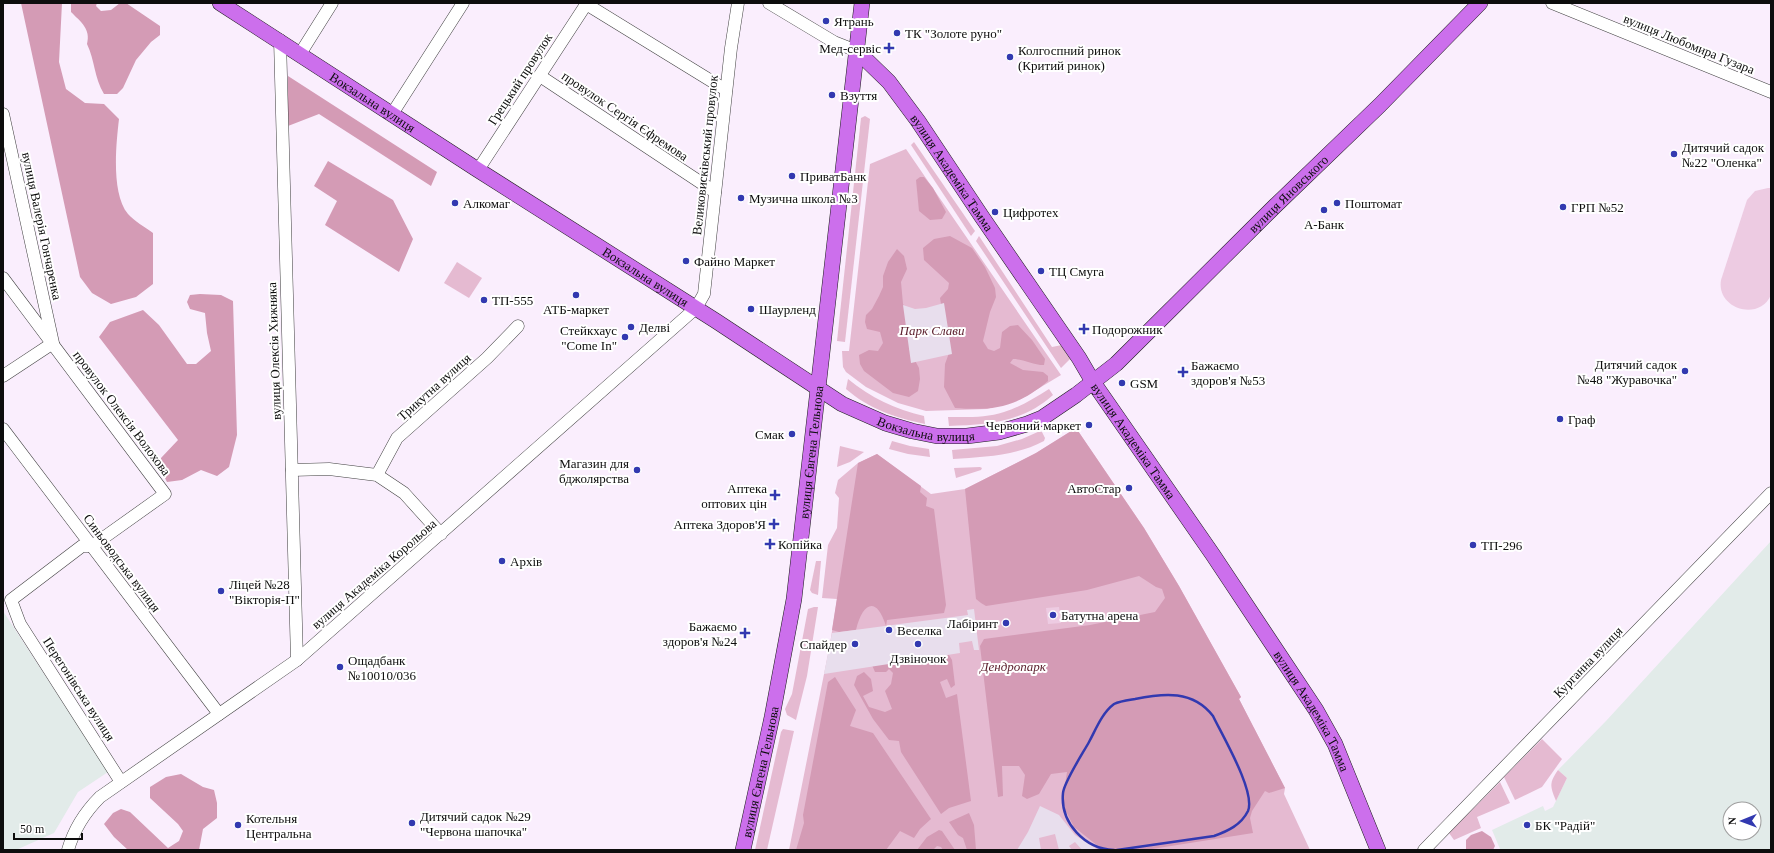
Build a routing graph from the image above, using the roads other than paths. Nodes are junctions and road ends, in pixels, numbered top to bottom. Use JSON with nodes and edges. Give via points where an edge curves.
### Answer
{"nodes":[{"id":1,"x":220,"y":3,"type":"edge"},
{"id":2,"x":332,"y":3,"type":"edge"},
{"id":3,"x":463,"y":3,"type":"edge"},
{"id":4,"x":586,"y":3,"type":"edge"},
{"id":5,"x":738,"y":3,"type":"edge"},
{"id":6,"x":769,"y":3,"type":"edge"},
{"id":7,"x":862,"y":3,"type":"edge"},
{"id":8,"x":1480,"y":3,"type":"edge"},
{"id":9,"x":1552,"y":3,"type":"edge"},
{"id":10,"x":280,"y":40,"type":"junction"},
{"id":11,"x":857,"y":51,"type":"junction"},
{"id":12,"x":300,"y":54,"type":"junction"},
{"id":13,"x":540,"y":76,"type":"junction"},
{"id":14,"x":726,"y":90,"type":"junction"},
{"id":15,"x":1771,"y":92,"type":"edge"},
{"id":16,"x":3,"y":114,"type":"edge"},
{"id":17,"x":392,"y":114,"type":"junction"},
{"id":18,"x":478,"y":170,"type":"junction"},
{"id":19,"x":715,"y":192,"type":"junction"},
{"id":20,"x":3,"y":278,"type":"edge"},
{"id":21,"x":696,"y":308,"type":"junction"},
{"id":22,"x":518,"y":326,"type":"dead end"},
{"id":23,"x":53,"y":344,"type":"junction"},
{"id":24,"x":3,"y":376,"type":"edge"},
{"id":25,"x":1093,"y":382,"type":"junction"},
{"id":26,"x":818,"y":388,"type":"junction"},
{"id":27,"x":3,"y":430,"type":"edge"},
{"id":28,"x":292,"y":470,"type":"junction"},
{"id":29,"x":377,"y":475,"type":"junction"},
{"id":30,"x":1771,"y":493,"type":"edge"},
{"id":31,"x":441,"y":534,"type":"junction"},
{"id":32,"x":92,"y":546,"type":"junction"},
{"id":33,"x":297,"y":660,"type":"junction"},
{"id":34,"x":219,"y":714,"type":"junction"},
{"id":35,"x":121,"y":782,"type":"junction"},
{"id":36,"x":68,"y":850,"type":"edge"},
{"id":37,"x":742,"y":850,"type":"edge"},
{"id":38,"x":1378,"y":850,"type":"edge"},
{"id":39,"x":1424,"y":850,"type":"edge"}],
"edges":[{"from":1,"to":10,"type":"main road","name":"Вокзальна вулиця"},
{"from":2,"to":12,"type":"street"},
{"from":3,"to":17,"type":"street"},
{"from":4,"to":13,"type":"street","name":"Грецький провулок"},
{"from":4,"to":14,"type":"street"},
{"from":5,"to":14,"type":"street","name":"Великовисківський провулок"},
{"from":6,"to":11,"type":"street","via":[[834,42]]},
{"from":7,"to":11,"type":"main road","name":"вулиця Євгена Тельнова"},
{"from":8,"to":25,"type":"main road","name":"вулиця Яновського","via":[[1380,105],[1116,364]]},
{"from":9,"to":15,"type":"street","name":"вулиця Любомира Гузара"},
{"from":10,"to":12,"type":"main road","name":"Вокзальна вулиця"},
{"from":10,"to":28,"type":"street","name":"вулиця Олексія Хижняка"},
{"from":11,"to":25,"type":"main road","name":"вулиця Академіка Тамма","via":[[889,82],[918,121]]},
{"from":11,"to":26,"type":"main road","name":"вулиця Євгена Тельнова"},
{"from":12,"to":17,"type":"main road","name":"Вокзальна вулиця"},
{"from":13,"to":18,"type":"street","name":"Грецький провулок"},
{"from":13,"to":19,"type":"street","name":"провулок Сергія Єфремова"},
{"from":14,"to":19,"type":"street","name":"Великовисківський провулок"},
{"from":16,"to":23,"type":"street","name":"вулиця Валерія Гончаренка"},
{"from":17,"to":18,"type":"main road","name":"Вокзальна вулиця"},
{"from":18,"to":21,"type":"main road","name":"Вокзальна вулиця"},
{"from":19,"to":21,"type":"street","name":"Великовисківський провулок","via":[[704,294]]},
{"from":20,"to":23,"type":"street","name":"провулок Олексія Волохова"},
{"from":21,"to":26,"type":"main road","name":"Вокзальна вулиця"},
{"from":21,"to":31,"type":"street","name":"вулиця Академіка Корольова"},
{"from":22,"to":29,"type":"street","name":"Трикутна вулиця","via":[[487,358],[397,438]]},
{"from":23,"to":24,"type":"street"},
{"from":23,"to":32,"type":"street","name":"провулок Олексія Волохова","via":[[165,494]]},
{"from":25,"to":26,"type":"main road","name":"Вокзальна вулиця","via":[[1042,418],[999,432],[967,436],[937,436],[885,423],[842,404]]},
{"from":25,"to":38,"type":"main road","name":"вулиця Академіка Тамма","via":[[1316,710],[1335,744]]},
{"from":26,"to":37,"type":"main road","name":"вулиця Євгена Тельнова","via":[[794,599],[772,717]]},
{"from":27,"to":32,"type":"street","name":"Синьоводська вулиця"},
{"from":28,"to":29,"type":"street","via":[[329,469]]},
{"from":28,"to":33,"type":"street","name":"вулиця Олексія Хижняка"},
{"from":29,"to":31,"type":"street","via":[[404,494]]},
{"from":30,"to":39,"type":"street","name":"Курганна вулиця"},
{"from":31,"to":33,"type":"street","name":"вулиця Академіка Корольова"},
{"from":32,"to":34,"type":"street","name":"Синьоводська вулиця"},
{"from":32,"to":35,"type":"street","name":"Перегонівська вулиця","via":[[82,546],[11,600],[20,624]]},
{"from":33,"to":34,"type":"street","name":"вулиця Академіка Корольова"},
{"from":34,"to":35,"type":"street","name":"вулиця Академіка Корольова"},
{"from":35,"to":36,"type":"street","name":"вулиця Академіка Корольова","via":[[89,808],[74,832]]}]}
